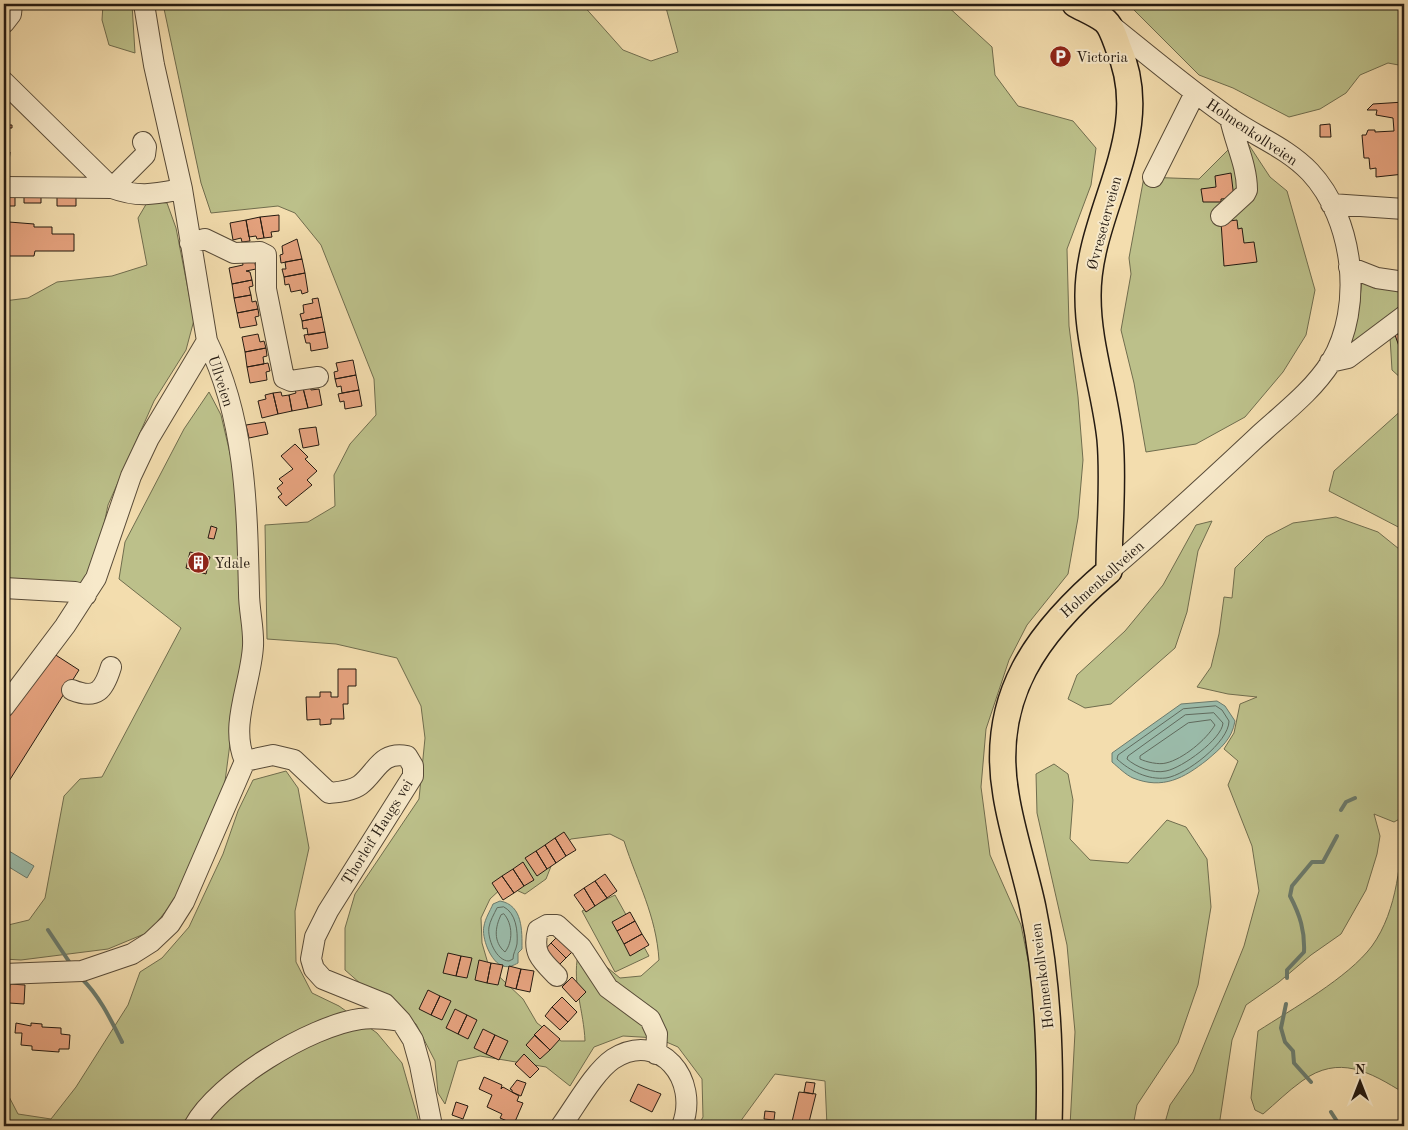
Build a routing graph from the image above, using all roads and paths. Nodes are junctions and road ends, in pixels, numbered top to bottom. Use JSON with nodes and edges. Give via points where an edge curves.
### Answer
{"nodes":[{"id":1,"x":12,"y":4,"type":"edge"},
{"id":2,"x":144,"y":4,"type":"edge"},
{"id":3,"x":1075,"y":4,"type":"edge"},
{"id":4,"x":1100,"y":13,"type":"edge"},
{"id":5,"x":4,"y":23,"type":"edge"},
{"id":6,"x":4,"y":82,"type":"edge"},
{"id":7,"x":1195,"y":93,"type":"junction"},
{"id":8,"x":1230,"y":118,"type":"junction"},
{"id":9,"x":143,"y":142,"type":"dead end"},
{"id":10,"x":1153,"y":177,"type":"dead end"},
{"id":11,"x":4,"y":187,"type":"edge"},
{"id":12,"x":112,"y":188,"type":"junction"},
{"id":13,"x":182,"y":189,"type":"junction"},
{"id":14,"x":1331,"y":204,"type":"junction"},
{"id":15,"x":1404,"y":210,"type":"edge"},
{"id":16,"x":1221,"y":216,"type":"dead end"},
{"id":17,"x":190,"y":243,"type":"junction"},
{"id":18,"x":1349,"y":267,"type":"junction"},
{"id":19,"x":1404,"y":282,"type":"edge"},
{"id":20,"x":1404,"y":316,"type":"edge"},
{"id":21,"x":207,"y":342,"type":"junction"},
{"id":22,"x":1330,"y":362,"type":"junction"},
{"id":23,"x":318,"y":377,"type":"dead end"},
{"id":24,"x":1109,"y":571,"type":"junction"},
{"id":25,"x":4,"y":588,"type":"edge"},
{"id":26,"x":86,"y":595,"type":"junction"},
{"id":27,"x":111,"y":667,"type":"dead end"},
{"id":28,"x":72,"y":690,"type":"dead end"},
{"id":29,"x":4,"y":707,"type":"edge"},
{"id":30,"x":245,"y":760,"type":"junction"},
{"id":31,"x":4,"y":974,"type":"edge"},
{"id":32,"x":557,"y":976,"type":"dead end"},
{"id":33,"x":402,"y":1021,"type":"junction"},
{"id":34,"x":656,"y":1054,"type":"junction"},
{"id":35,"x":194,"y":1126,"type":"edge"},
{"id":36,"x":432,"y":1126,"type":"edge"},
{"id":37,"x":561,"y":1126,"type":"edge"},
{"id":38,"x":682,"y":1126,"type":"edge"},
{"id":39,"x":1049,"y":1126,"type":"edge"}],
"edges":[{"from":1,"to":5,"type":"street","via":[[11,14]]},
{"from":2,"to":13,"type":"street","name":"Ullveien"},
{"from":3,"to":4,"type":"main road"},
{"from":4,"to":7,"type":"street","name":"Holmenkollveien"},
{"from":4,"to":24,"type":"main road","name":"Øvreseterveien","via":[[1124,59],[1131,90],[1127,137],[1094,251],[1088,294],[1090,325],[1110,440]]},
{"from":6,"to":12,"type":"street"},
{"from":7,"to":8,"type":"street","name":"Holmenkollveien"},
{"from":7,"to":10,"type":"street"},
{"from":8,"to":14,"type":"street","name":"Holmenkollveien","via":[[1293,156],[1317,180]]},
{"from":8,"to":16,"type":"street","via":[[1243,162],[1247,190]]},
{"from":9,"to":12,"type":"street","via":[[145,154]]},
{"from":11,"to":12,"type":"street"},
{"from":12,"to":13,"type":"street","via":[[147,196]]},
{"from":13,"to":17,"type":"street","name":"Ullveien"},
{"from":14,"to":15,"type":"street"},
{"from":14,"to":18,"type":"street","name":"Holmenkollveien","via":[[1342,230]]},
{"from":17,"to":21,"type":"street","name":"Ullveien"},
{"from":17,"to":23,"type":"street","via":[[205,239],[234,253],[260,252],[266,255],[266,289],[284,378],[291,381]]},
{"from":18,"to":19,"type":"street","via":[[1377,278]]},
{"from":18,"to":22,"type":"street","name":"Holmenkollveien","via":[[1347,316],[1342,337]]},
{"from":20,"to":22,"type":"street","via":[[1348,358]]},
{"from":21,"to":26,"type":"street","via":[[149,438],[96,578]]},
{"from":21,"to":30,"type":"street","name":"Ullveien","via":[[215,357],[232,417],[246,488],[253,645],[238,736]]},
{"from":22,"to":24,"type":"street","name":"Holmenkollveien","via":[[1312,387]]},
{"from":24,"to":39,"type":"main road","name":"Holmenkollveien","via":[[1060,616],[1030,657],[1008,705],[1002,740],[1006,795],[1044,972],[1049,1029]]},
{"from":25,"to":26,"type":"street"},
{"from":26,"to":29,"type":"street"},
{"from":27,"to":28,"type":"street","via":[[105,686],[96,692],[84,694]]},
{"from":30,"to":31,"type":"street","via":[[184,902],[170,924],[151,942],[132,954],[82,971]]},
{"from":30,"to":33,"type":"street","name":"Thorleif Haugs vei","via":[[273,755],[294,760],[329,793],[344,792],[360,785],[384,760],[395,754],[407,756],[413,766],[413,776],[328,911],[315,937],[311,959],[314,969],[323,979],[385,1004]]},
{"from":32,"to":34,"type":"street","via":[[539,958],[535,942],[538,930],[547,925],[557,925],[580,947],[608,988],[654,1024]]},
{"from":33,"to":35,"type":"street","via":[[381,1017],[359,1019],[339,1024],[279,1051],[246,1072],[200,1116]]},
{"from":33,"to":36,"type":"street","name":"Thorleif Haugs vei","via":[[413,1040]]},
{"from":34,"to":37,"type":"street","via":[[635,1052],[606,1064]]},
{"from":34,"to":38,"type":"street","via":[[677,1069],[686,1088],[687,1108]]}]}
